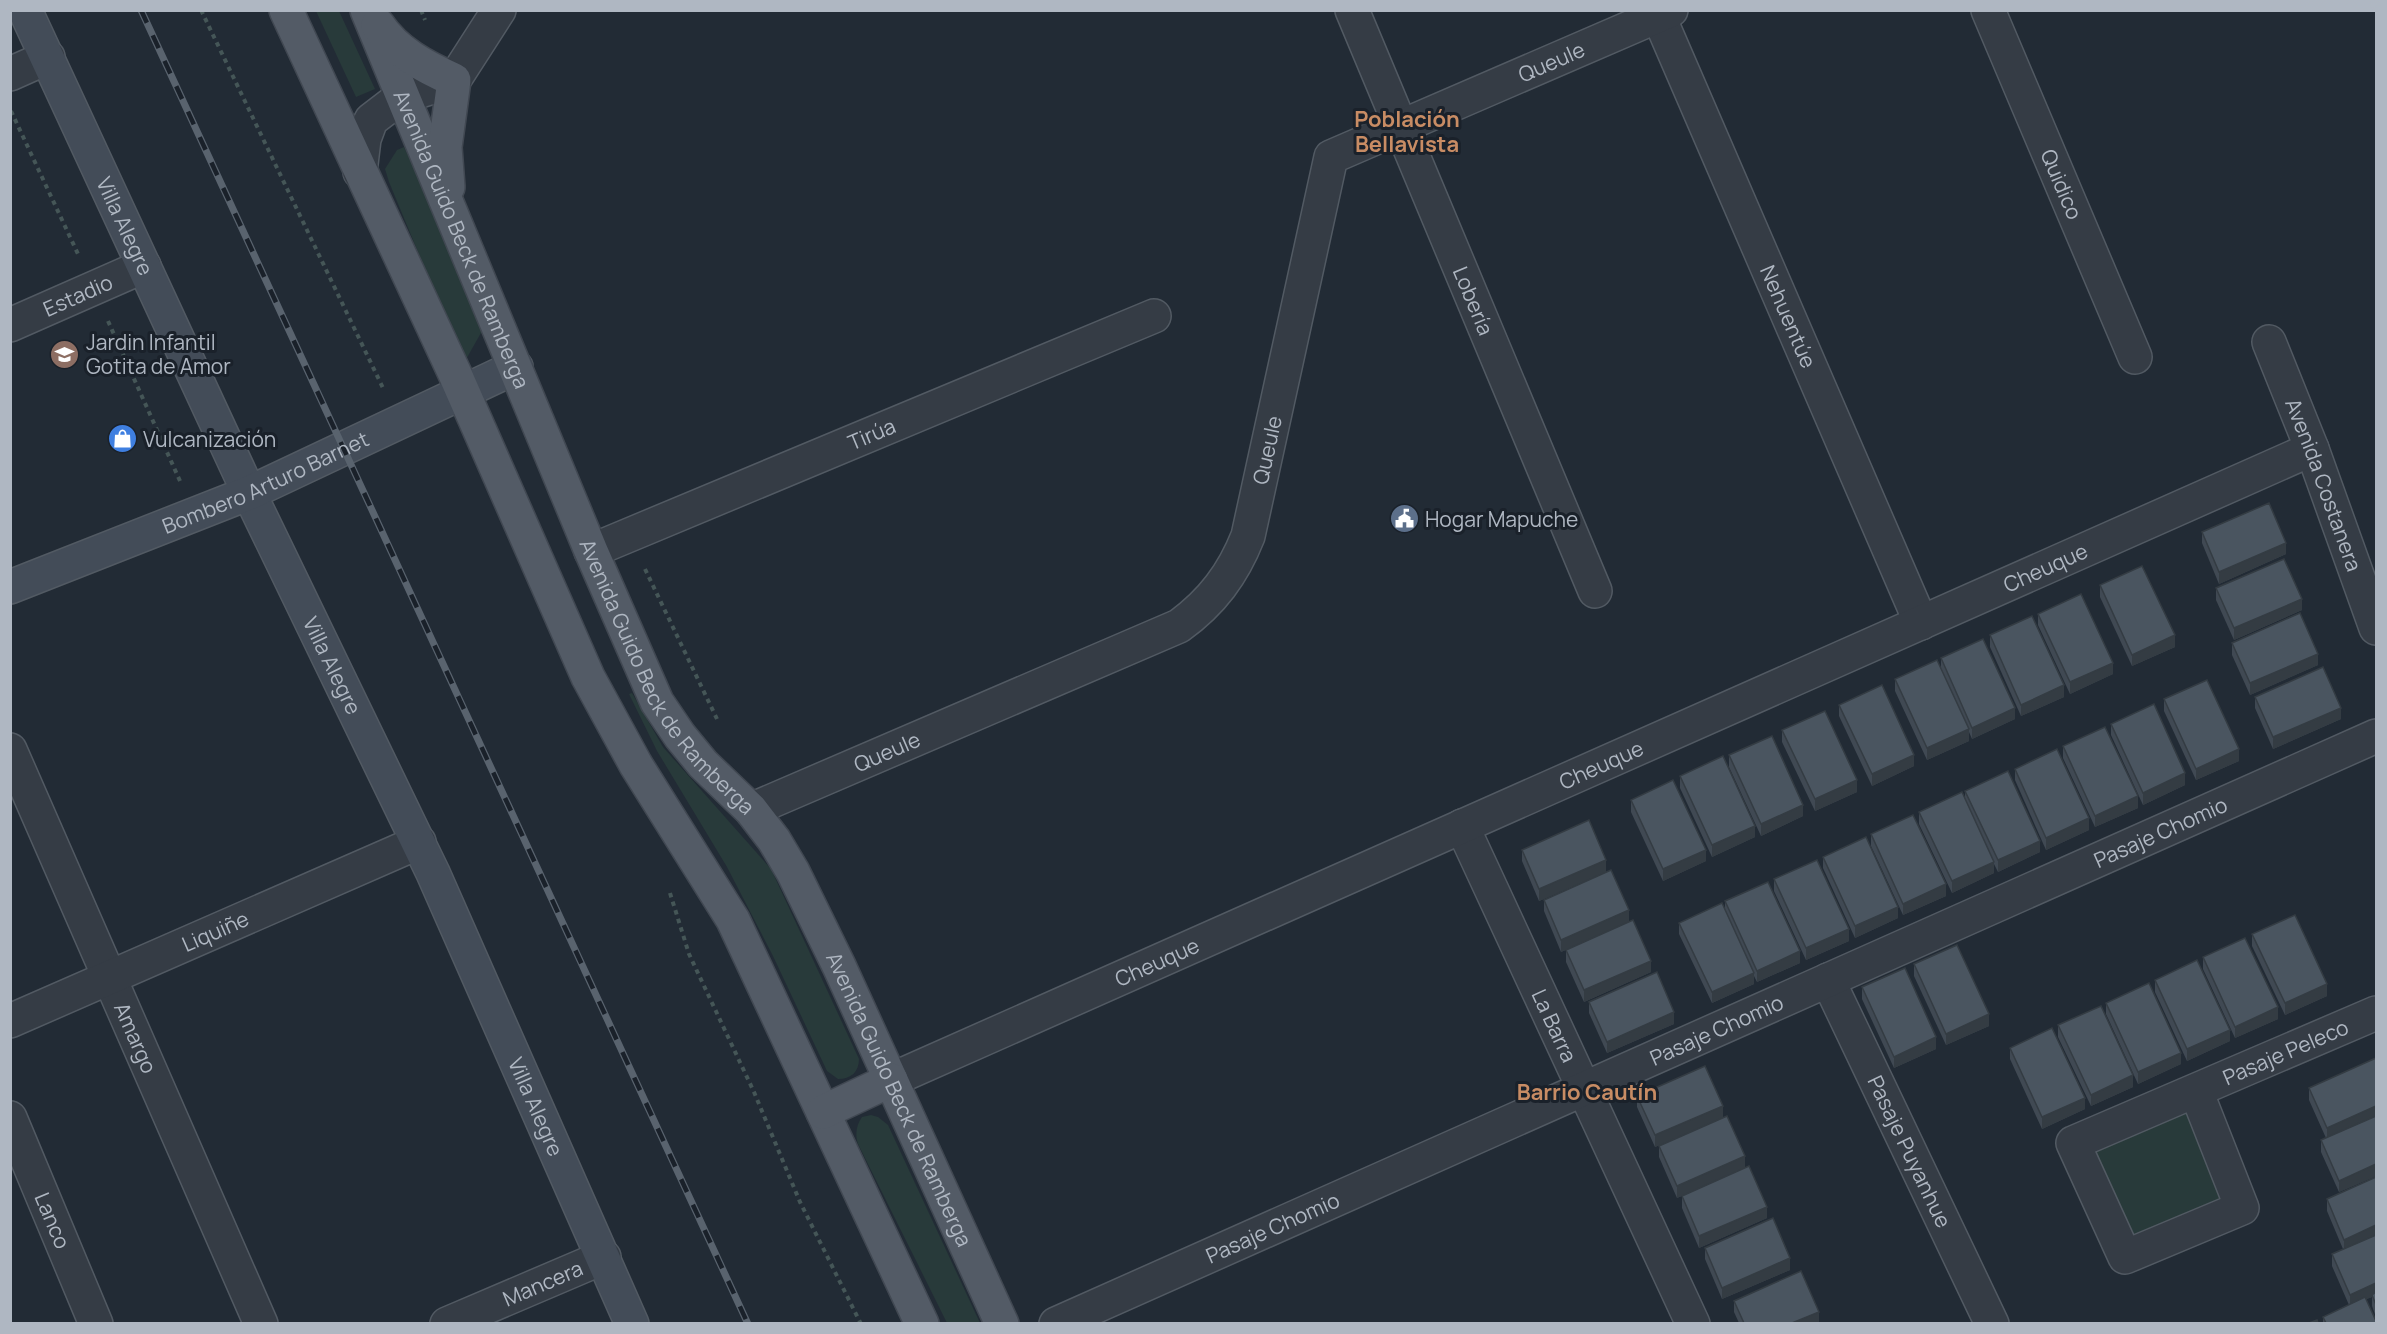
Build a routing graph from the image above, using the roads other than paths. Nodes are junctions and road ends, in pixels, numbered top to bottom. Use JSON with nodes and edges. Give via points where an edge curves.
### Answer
{"nodes":[{"id":1,"x":25,"y":10,"type":"edge"},
{"id":2,"x":286,"y":10,"type":"edge"},
{"id":3,"x":368,"y":10,"type":"edge"},
{"id":4,"x":499,"y":10,"type":"edge"},
{"id":5,"x":1352,"y":10,"type":"edge"},
{"id":6,"x":1988,"y":10,"type":"edge"},
{"id":7,"x":1662,"y":12,"type":"edge"},
{"id":8,"x":48,"y":57,"type":"junction"},
{"id":9,"x":10,"y":74,"type":"edge"},
{"id":10,"x":454,"y":80,"type":"junction"},
{"id":11,"x":401,"y":97,"type":"junction"},
{"id":12,"x":1400,"y":127,"type":"junction"},
{"id":13,"x":360,"y":172,"type":"junction"},
{"id":14,"x":452,"y":219,"type":"junction"},
{"id":15,"x":144,"y":266,"type":"junction"},
{"id":16,"x":1154,"y":316,"type":"dead end"},
{"id":17,"x":10,"y":325,"type":"edge"},
{"id":18,"x":2268,"y":342,"type":"dead end"},
{"id":19,"x":2135,"y":357,"type":"dead end"},
{"id":20,"x":516,"y":367,"type":"junction"},
{"id":21,"x":463,"y":393,"type":"junction"},
{"id":22,"x":2312,"y":449,"type":"junction"},
{"id":23,"x":249,"y":493,"type":"junction"},
{"id":24,"x":591,"y":551,"type":"junction"},
{"id":25,"x":10,"y":587,"type":"edge"},
{"id":26,"x":1595,"y":591,"type":"dead end"},
{"id":27,"x":1921,"y":623,"type":"junction"},
{"id":28,"x":2376,"y":628,"type":"edge"},
{"id":29,"x":2376,"y":736,"type":"edge"},
{"id":30,"x":10,"y":750,"type":"edge"},
{"id":31,"x":751,"y":810,"type":"junction"},
{"id":32,"x":1462,"y":826,"type":"junction"},
{"id":33,"x":419,"y":842,"type":"junction"},
{"id":34,"x":110,"y":978,"type":"junction"},
{"id":35,"x":1828,"y":980,"type":"junction"},
{"id":36,"x":2376,"y":1013,"type":"edge"},
{"id":37,"x":10,"y":1021,"type":"edge"},
{"id":38,"x":891,"y":1080,"type":"junction"},
{"id":39,"x":1584,"y":1089,"type":"junction"},
{"id":40,"x":2196,"y":1091,"type":"junction"},
{"id":41,"x":823,"y":1112,"type":"junction"},
{"id":42,"x":10,"y":1118,"type":"edge"},
{"id":43,"x":604,"y":1257,"type":"junction"},
{"id":44,"x":96,"y":1323,"type":"edge"},
{"id":45,"x":261,"y":1323,"type":"edge"},
{"id":46,"x":447,"y":1323,"type":"edge"},
{"id":47,"x":632,"y":1323,"type":"edge"},
{"id":48,"x":922,"y":1323,"type":"edge"},
{"id":49,"x":1002,"y":1323,"type":"edge"},
{"id":50,"x":1056,"y":1323,"type":"edge"},
{"id":51,"x":1693,"y":1323,"type":"edge"},
{"id":52,"x":1992,"y":1323,"type":"edge"}],
"edges":[{"from":1,"to":8,"type":"main road","name":"Villa Alegre"},
{"from":2,"to":13,"type":"main road"},
{"from":3,"to":10,"type":"main road","via":[[402,51],[426,68]]},
{"from":3,"to":11,"type":"main road","name":"Avenida Guido Beck de Ramberga"},
{"from":4,"to":10,"type":"street"},
{"from":5,"to":12,"type":"street","name":"Lobería"},
{"from":6,"to":19,"type":"street","name":"Quidico"},
{"from":7,"to":12,"type":"street","name":"Queule"},
{"from":7,"to":27,"type":"street","name":"Nehuentúe"},
{"from":8,"to":9,"type":"street"},
{"from":8,"to":15,"type":"main road","name":"Villa Alegre"},
{"from":10,"to":11,"type":"street"},
{"from":10,"to":14,"type":"main road","via":[[445,147]]},
{"from":11,"to":13,"type":"street","via":[[371,120]]},
{"from":11,"to":14,"type":"main road","name":"Avenida Guido Beck de Ramberga"},
{"from":12,"to":26,"type":"street","name":"Lobería"},
{"from":12,"to":31,"type":"street","name":"Queule","via":[[1331,157],[1248,536],[1214,597],[1179,626]]},
{"from":13,"to":21,"type":"main road"},
{"from":14,"to":20,"type":"main road","name":"Avenida Guido Beck de Ramberga"},
{"from":15,"to":17,"type":"street","name":"Estadio"},
{"from":15,"to":23,"type":"main road","name":"Villa Alegre"},
{"from":16,"to":24,"type":"street","name":"Tirúa"},
{"from":18,"to":22,"type":"street","name":"Avenida Costanera"},
{"from":20,"to":21,"type":"main road","name":"Bombero Arturo Barnet"},
{"from":20,"to":24,"type":"main road","name":"Avenida Guido Beck de Ramberga"},
{"from":21,"to":23,"type":"main road","name":"Bombero Arturo Barnet"},
{"from":21,"to":41,"type":"main road","via":[[588,677],[636,765],[733,920]]},
{"from":22,"to":27,"type":"street","name":"Cheuque"},
{"from":22,"to":28,"type":"street","name":"Avenida Costanera"},
{"from":23,"to":25,"type":"main road","name":"Bombero Arturo Barnet"},
{"from":23,"to":33,"type":"main road","name":"Villa Alegre"},
{"from":24,"to":31,"type":"main road","name":"Avenida Guido Beck de Ramberga","via":[[657,702],[703,764]]},
{"from":27,"to":32,"type":"street","name":"Cheuque"},
{"from":29,"to":35,"type":"street","name":"Pasaje Chomio"},
{"from":30,"to":34,"type":"street","name":"Amargo"},
{"from":31,"to":38,"type":"main road","name":"Avenida Guido Beck de Ramberga","via":[[793,872]]},
{"from":32,"to":38,"type":"street","name":"Cheuque"},
{"from":32,"to":39,"type":"street","name":"La Barra"},
{"from":33,"to":34,"type":"street","name":"Liquiñe"},
{"from":33,"to":43,"type":"main road","name":"Villa Alegre"},
{"from":34,"to":37,"type":"street","name":"Liquiñe"},
{"from":34,"to":45,"type":"street","name":"Amargo"},
{"from":35,"to":39,"type":"street","name":"Pasaje Chomio"},
{"from":35,"to":52,"type":"street","name":"Pasaje Puyanhue"},
{"from":36,"to":40,"type":"street","name":"Pasaje Peleco"},
{"from":38,"to":41,"type":"main road"},
{"from":38,"to":49,"type":"main road","name":"Avenida Guido Beck de Ramberga"},
{"from":39,"to":50,"type":"street","name":"Pasaje Chomio"},
{"from":39,"to":51,"type":"street","name":"La Barra"},
{"from":40,"to":40,"type":"street","name":"Pasaje Peleco","via":[[2073,1143],[2125,1257],[2242,1208]]},
{"from":41,"to":48,"type":"main road"},
{"from":42,"to":44,"type":"street","name":"Lanco"},
{"from":43,"to":46,"type":"street","name":"Mancera"},
{"from":43,"to":47,"type":"main road","name":"Villa Alegre"}]}
